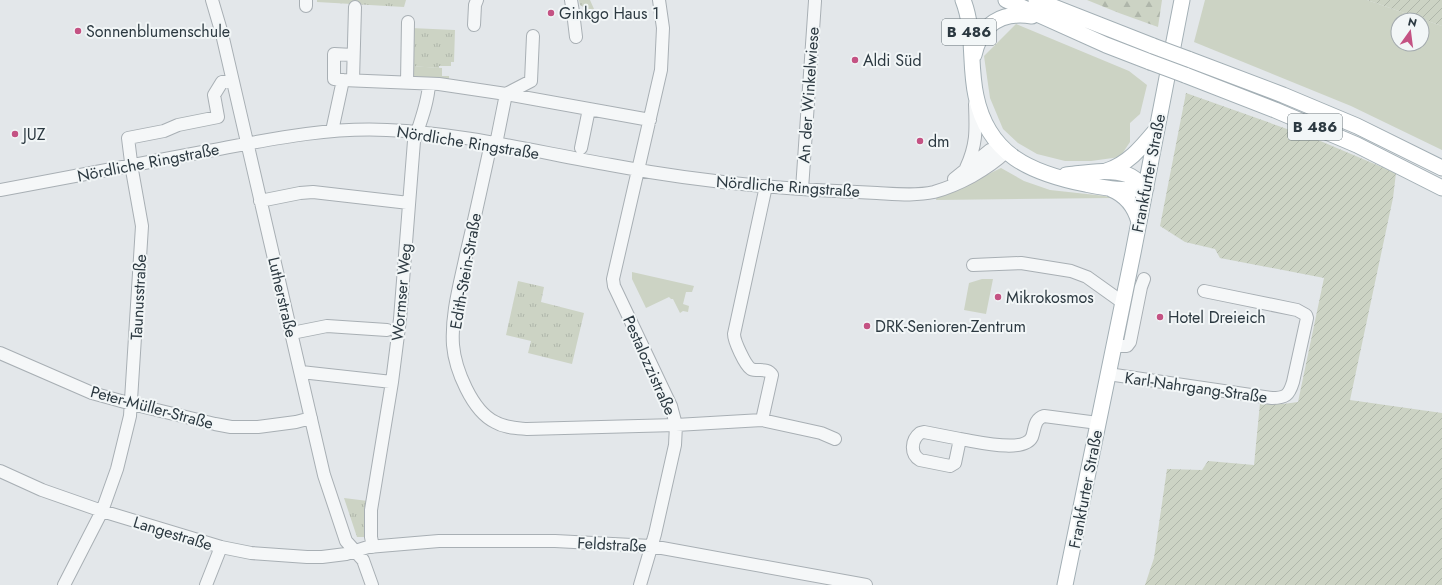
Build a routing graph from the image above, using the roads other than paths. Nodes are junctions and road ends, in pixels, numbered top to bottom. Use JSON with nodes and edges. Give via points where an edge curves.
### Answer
{"nodes":[{"id":1,"x":212,"y":0,"type":"edge"},
{"id":2,"x":477,"y":0,"type":"edge"},
{"id":3,"x":570,"y":0,"type":"edge"},
{"id":4,"x":659,"y":0,"type":"edge"},
{"id":5,"x":962,"y":0,"type":"edge"},
{"id":6,"x":1006,"y":0,"type":"edge"},
{"id":7,"x":1036,"y":0,"type":"edge"},
{"id":8,"x":1061,"y":0,"type":"edge"},
{"id":9,"x":1182,"y":0,"type":"edge"},
{"id":10,"x":815,"y":1,"type":"edge"},
{"id":11,"x":355,"y":7,"type":"dead end"},
{"id":12,"x":1085,"y":20,"type":"junction"},
{"id":13,"x":408,"y":22,"type":"dead end"},
{"id":14,"x":474,"y":25,"type":"dead end"},
{"id":15,"x":1062,"y":26,"type":"junction"},
{"id":16,"x":533,"y":36,"type":"dead end"},
{"id":17,"x":576,"y":37,"type":"dead end"},
{"id":18,"x":353,"y":55,"type":"junction"},
{"id":19,"x":972,"y":66,"type":"junction"},
{"id":20,"x":232,"y":80,"type":"junction"},
{"id":21,"x":348,"y":80,"type":"junction"},
{"id":22,"x":531,"y":81,"type":"junction"},
{"id":23,"x":407,"y":82,"type":"junction"},
{"id":24,"x":429,"y":84,"type":"junction"},
{"id":25,"x":506,"y":94,"type":"junction"},
{"id":26,"x":975,"y":95,"type":"junction"},
{"id":27,"x":534,"y":99,"type":"junction"},
{"id":28,"x":589,"y":109,"type":"junction"},
{"id":29,"x":650,"y":120,"type":"junction"},
{"id":30,"x":1158,"y":128,"type":"junction"},
{"id":31,"x":332,"y":130,"type":"junction"},
{"id":32,"x":417,"y":132,"type":"junction"},
{"id":33,"x":494,"y":143,"type":"junction"},
{"id":34,"x":247,"y":144,"type":"junction"},
{"id":35,"x":581,"y":148,"type":"dead end"},
{"id":36,"x":1006,"y":152,"type":"junction"},
{"id":37,"x":131,"y":165,"type":"junction"},
{"id":38,"x":1442,"y":168,"type":"edge"},
{"id":39,"x":638,"y":170,"type":"junction"},
{"id":40,"x":965,"y":170,"type":"junction"},
{"id":41,"x":1103,"y":172,"type":"junction"},
{"id":42,"x":1042,"y":173,"type":"junction"},
{"id":43,"x":766,"y":186,"type":"junction"},
{"id":44,"x":1146,"y":188,"type":"junction"},
{"id":45,"x":1442,"y":188,"type":"edge"},
{"id":46,"x":802,"y":189,"type":"junction"},
{"id":47,"x":1110,"y":189,"type":"junction"},
{"id":48,"x":0,"y":190,"type":"edge"},
{"id":49,"x":938,"y":190,"type":"junction"},
{"id":50,"x":260,"y":201,"type":"junction"},
{"id":51,"x":409,"y":202,"type":"junction"},
{"id":52,"x":1139,"y":222,"type":"junction"},
{"id":53,"x":973,"y":264,"type":"dead end"},
{"id":54,"x":1144,"y":279,"type":"dead end"},
{"id":55,"x":1204,"y":291,"type":"dead end"},
{"id":56,"x":1122,"y":302,"type":"junction"},
{"id":57,"x":387,"y":330,"type":"dead end"},
{"id":58,"x":292,"y":334,"type":"junction"},
{"id":59,"x":1114,"y":346,"type":"junction"},
{"id":60,"x":0,"y":353,"type":"edge"},
{"id":61,"x":300,"y":372,"type":"junction"},
{"id":62,"x":1108,"y":374,"type":"junction"},
{"id":63,"x":392,"y":382,"type":"junction"},
{"id":64,"x":132,"y":404,"type":"junction"},
{"id":65,"x":311,"y":418,"type":"junction"},
{"id":66,"x":762,"y":420,"type":"junction"},
{"id":67,"x":1098,"y":423,"type":"junction"},
{"id":68,"x":676,"y":425,"type":"junction"},
{"id":69,"x":835,"y":439,"type":"dead end"},
{"id":70,"x":960,"y":439,"type":"dead end"},
{"id":71,"x":0,"y":471,"type":"edge"},
{"id":72,"x":102,"y":511,"type":"junction"},
{"id":73,"x":651,"y":546,"type":"junction"},
{"id":74,"x":222,"y":547,"type":"junction"},
{"id":75,"x":373,"y":547,"type":"junction"},
{"id":76,"x":354,"y":552,"type":"junction"},
{"id":77,"x":64,"y":585,"type":"edge"},
{"id":78,"x":206,"y":585,"type":"edge"},
{"id":79,"x":372,"y":585,"type":"edge"},
{"id":80,"x":640,"y":585,"type":"edge"},
{"id":81,"x":866,"y":585,"type":"edge"},
{"id":82,"x":1065,"y":585,"type":"edge"}],
"edges":[{"from":1,"to":20,"type":"street","name":"Lutherstraße"},
{"from":2,"to":14,"type":"street"},
{"from":3,"to":17,"type":"street"},
{"from":4,"to":29,"type":"street","name":"Pestalozzistraße","via":[[663,28],[661,70]]},
{"from":5,"to":19,"type":"main road","number":"B 486","via":[[967,14]]},
{"from":6,"to":15,"type":"main road","number":"B 486"},
{"from":7,"to":12,"type":"main road","number":"B 486"},
{"from":8,"to":12,"type":"main road"},
{"from":9,"to":30,"type":"main road","name":"Frankfurter Straße"},
{"from":10,"to":46,"type":"street","name":"An der Winkelwiese"},
{"from":11,"to":18,"type":"street"},
{"from":12,"to":38,"type":"main road","number":"B 486","bridge":true,"via":[[1358,126]]},
{"from":13,"to":23,"type":"street"},
{"from":15,"to":19,"type":"main road","via":[[1019,14],[1003,17],[982,33]]},
{"from":15,"to":45,"type":"main road","number":"B 486","bridge":true,"via":[[1357,145]]},
{"from":16,"to":22,"type":"street"},
{"from":18,"to":21,"type":"street"},
{"from":18,"to":21,"type":"street","via":[[334,54],[334,79]]},
{"from":19,"to":26,"type":"main road","number":"B 486"},
{"from":20,"to":34,"type":"street","name":"Lutherstraße"},
{"from":20,"to":37,"type":"street","name":"Taunusstraße","via":[[222,82],[214,94],[218,117],[128,138]]},
{"from":21,"to":23,"type":"street"},
{"from":21,"to":31,"type":"street"},
{"from":22,"to":25,"type":"street"},
{"from":22,"to":27,"type":"street"},
{"from":23,"to":24,"type":"street"},
{"from":24,"to":25,"type":"street"},
{"from":24,"to":32,"type":"street","name":"Wormser Weg"},
{"from":25,"to":27,"type":"street"},
{"from":25,"to":33,"type":"street","name":"Edith-Stein-Straße"},
{"from":26,"to":36,"type":"main road","number":"B 486","via":[[983,120]]},
{"from":26,"to":40,"type":"street","via":[[975,142]]},
{"from":27,"to":28,"type":"street"},
{"from":28,"to":29,"type":"street"},
{"from":28,"to":35,"type":"street"},
{"from":29,"to":39,"type":"street","name":"Pestalozzistraße"},
{"from":30,"to":41,"type":"main road","number":"B 486","via":[[1139,151],[1114,168]]},
{"from":30,"to":44,"type":"main road","name":"Frankfurter Straße"},
{"from":31,"to":32,"type":"street","name":"Nördliche Ringstraße"},
{"from":31,"to":34,"type":"street","name":"Nördliche Ringstraße"},
{"from":32,"to":33,"type":"street","name":"Nördliche Ringstraße"},
{"from":32,"to":51,"type":"street","name":"Wormser Weg"},
{"from":33,"to":39,"type":"street","name":"Nördliche Ringstraße"},
{"from":33,"to":68,"type":"street","name":"Edith-Stein-Straße","via":[[456,301],[453,331],[453,346],[459,372],[474,401],[494,422],[513,428]]},
{"from":34,"to":37,"type":"street","name":"Nördliche Ringstraße"},
{"from":34,"to":50,"type":"street","name":"Lutherstraße"},
{"from":36,"to":40,"type":"street","name":"Nördliche Ringstraße","via":[[990,150]]},
{"from":36,"to":42,"type":"main road","number":"B 486"},
{"from":36,"to":49,"type":"street","name":"Nördliche Ringstraße","via":[[976,173]]},
{"from":37,"to":48,"type":"street","name":"Nördliche Ringstraße"},
{"from":37,"to":64,"type":"street","name":"Taunusstraße","via":[[142,226]]},
{"from":39,"to":43,"type":"street","name":"Nördliche Ringstraße"},
{"from":39,"to":68,"type":"street","name":"Pestalozzistraße","via":[[613,279],[614,286],[671,406]]},
{"from":40,"to":49,"type":"street","name":"Nördliche Ringstraße"},
{"from":41,"to":42,"type":"main road","number":"B 486","via":[[1065,175]]},
{"from":41,"to":44,"type":"main road","number":"B 486","via":[[1128,175]]},
{"from":42,"to":47,"type":"main road","number":"B 486"},
{"from":43,"to":46,"type":"street","name":"Nördliche Ringstraße"},
{"from":43,"to":66,"type":"street","via":[[734,334],[748,366],[752,369],[767,370],[772,375]]},
{"from":44,"to":47,"type":"main road","number":"B 486"},
{"from":44,"to":52,"type":"main road","name":"Frankfurter Straße"},
{"from":46,"to":49,"type":"street","name":"Nördliche Ringstraße","via":[[900,194]]},
{"from":47,"to":52,"type":"main road","number":"B 486","via":[[1130,203],[1137,213]]},
{"from":50,"to":51,"type":"street","via":[[307,192]]},
{"from":50,"to":58,"type":"street","name":"Lutherstraße"},
{"from":51,"to":63,"type":"street","name":"Wormser Weg","via":[[400,319]]},
{"from":52,"to":56,"type":"main road","name":"Frankfurter Straße"},
{"from":53,"to":56,"type":"street","via":[[1022,263],[1071,271],[1087,277]]},
{"from":54,"to":59,"type":"street","via":[[1130,342],[1127,346]]},
{"from":55,"to":62,"type":"street","name":"Karl-Nahrgang-Straße","via":[[1297,310],[1306,315],[1293,382],[1287,395],[1272,398]]},
{"from":56,"to":59,"type":"main road","name":"Frankfurter Straße"},
{"from":57,"to":58,"type":"street","via":[[327,326]]},
{"from":58,"to":61,"type":"street","name":"Lutherstraße"},
{"from":59,"to":62,"type":"main road","name":"Frankfurter Straße"},
{"from":60,"to":64,"type":"street","name":"Peter-Müller-Straße","via":[[92,393]]},
{"from":61,"to":63,"type":"street"},
{"from":61,"to":65,"type":"street","name":"Lutherstraße"},
{"from":62,"to":67,"type":"main road","name":"Frankfurter Straße"},
{"from":63,"to":75,"type":"street","name":"Wormser Weg","via":[[371,510]]},
{"from":64,"to":65,"type":"street","name":"Peter-Müller-Straße","via":[[231,427],[276,425]]},
{"from":64,"to":72,"type":"street","name":"Taunusstraße","via":[[122,453]]},
{"from":65,"to":76,"type":"street","name":"Lutherstraße","via":[[329,492],[346,541]]},
{"from":66,"to":68,"type":"street","name":"Edith-Stein-Straße"},
{"from":66,"to":69,"type":"street","name":"Edith-Stein-Straße","via":[[821,433]]},
{"from":67,"to":70,"type":"street","via":[[1044,416],[1037,421],[1032,438],[1022,445],[1000,445]]},
{"from":67,"to":82,"type":"main road","name":"Frankfurter Straße"},
{"from":68,"to":73,"type":"street","name":"Pestalozzistraße","via":[[675,445]]},
{"from":71,"to":72,"type":"street","name":"Langestraße","via":[[42,490]]},
{"from":72,"to":74,"type":"street","name":"Langestraße"},
{"from":72,"to":77,"type":"street","name":"Taunusstraße"},
{"from":73,"to":75,"type":"street","name":"Feldstraße","via":[[555,541],[454,541]]},
{"from":73,"to":80,"type":"street","name":"Pestalozzistraße"},
{"from":73,"to":81,"type":"street","name":"Feldstraße"},
{"from":74,"to":76,"type":"street","name":"Langestraße","via":[[252,553],[307,557],[336,556]]},
{"from":74,"to":78,"type":"street"},
{"from":75,"to":76,"type":"street","name":"Feldstraße"},
{"from":76,"to":79,"type":"street","name":"Lutherstraße","via":[[365,564]]}]}
